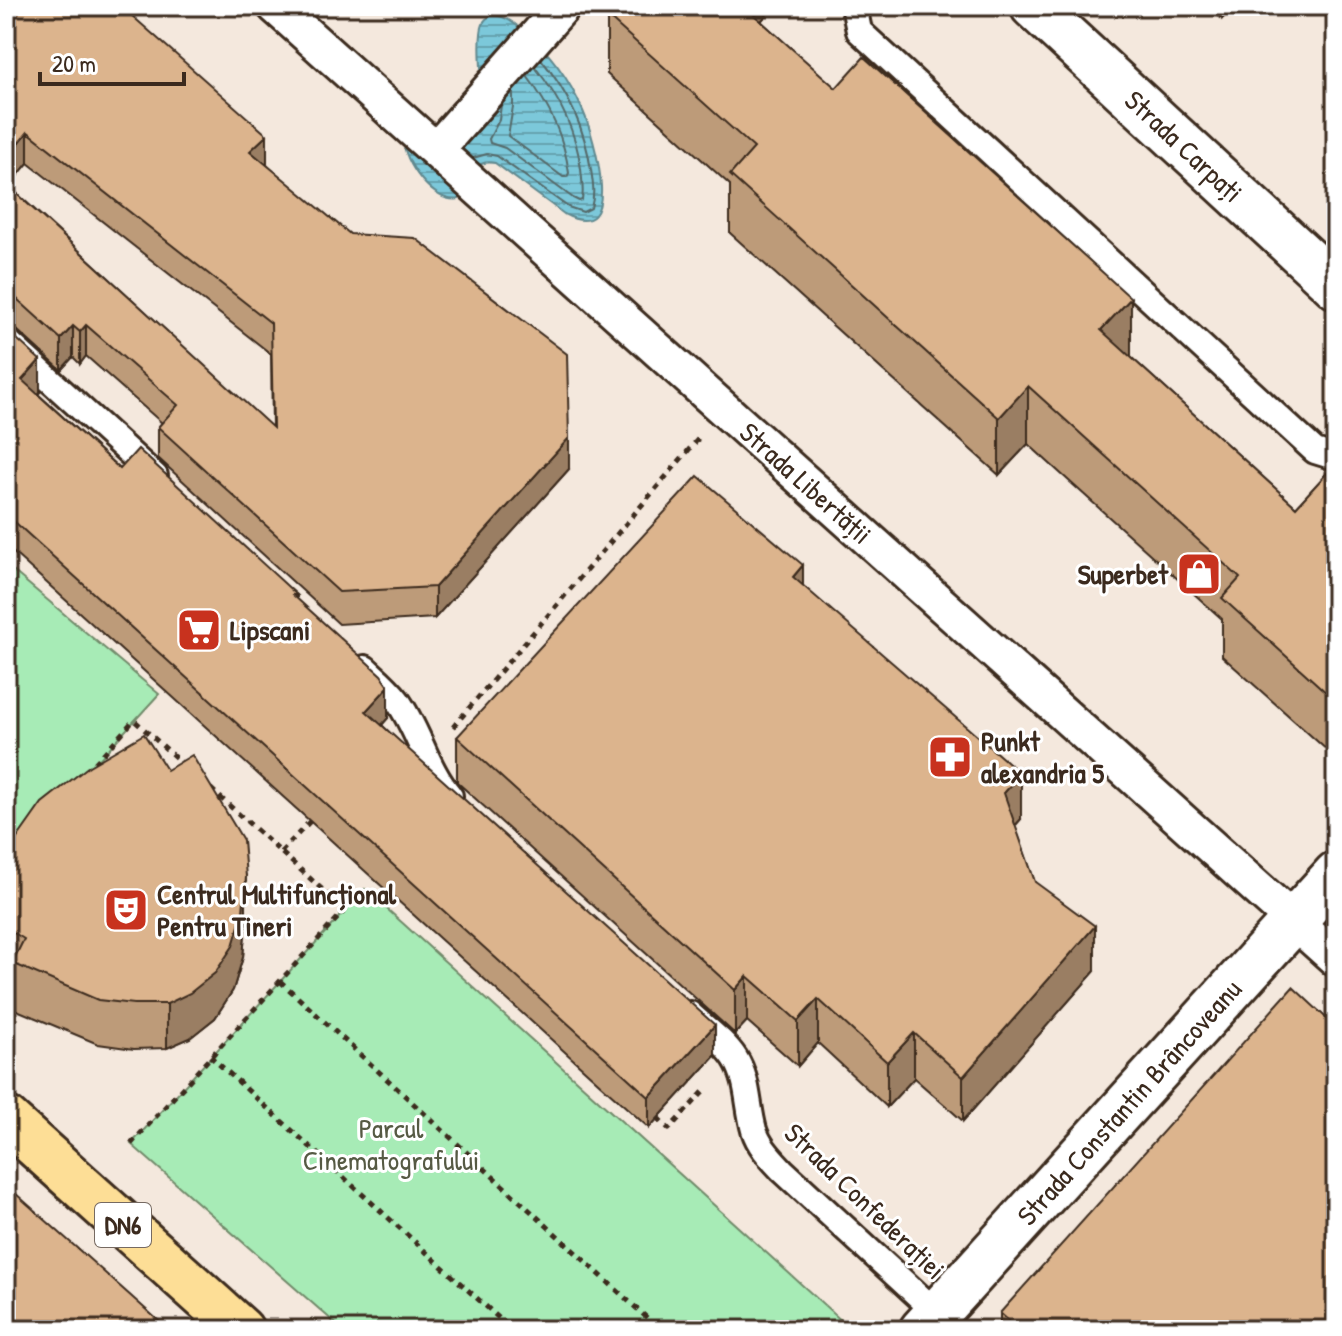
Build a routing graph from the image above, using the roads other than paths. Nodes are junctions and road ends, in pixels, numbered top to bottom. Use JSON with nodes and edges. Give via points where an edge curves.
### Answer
{"nodes":[{"id":1,"x":275,"y":6,"type":"edge"},
{"id":2,"x":563,"y":6,"type":"edge"},
{"id":3,"x":854,"y":6,"type":"edge"},
{"id":4,"x":1033,"y":6,"type":"edge"},
{"id":5,"x":436,"y":150,"type":"junction"},
{"id":6,"x":1336,"y":286,"type":"edge"},
{"id":7,"x":6,"y":340,"type":"edge"},
{"id":8,"x":1336,"y":454,"type":"edge"},
{"id":9,"x":171,"y":491,"type":"edge"},
{"id":10,"x":348,"y":653,"type":"edge"},
{"id":11,"x":467,"y":813,"type":"edge"},
{"id":12,"x":1336,"y":874,"type":"edge"},
{"id":13,"x":1294,"y":921,"type":"junction"},
{"id":14,"x":1336,"y":959,"type":"edge"},
{"id":15,"x":678,"y":1003,"type":"edge"},
{"id":16,"x":6,"y":1119,"type":"edge"},
{"id":17,"x":930,"y":1321,"type":"edge"},
{"id":18,"x":241,"y":1330,"type":"edge"}],
"edges":[{"from":1,"to":5,"type":"street","name":"Strada Libertății"},
{"from":2,"to":5,"type":"street"},
{"from":3,"to":8,"type":"lane","via":[[859,31],[1315,451]]},
{"from":4,"to":6,"type":"street","name":"Strada Carpați"},
{"from":5,"to":13,"type":"street","name":"Strada Libertății"},
{"from":7,"to":9,"type":"lane"},
{"from":10,"to":11,"type":"lane","via":[[397,701],[440,784]]},
{"from":12,"to":13,"type":"street","name":"Strada Constantin Brâncoveanu"},
{"from":13,"to":14,"type":"street","name":"Strada Libertății"},
{"from":13,"to":17,"type":"street","name":"Strada Constantin Brâncoveanu"},
{"from":15,"to":17,"type":"lane","name":"Strada Confederației","via":[[735,1058],[766,1152]]},
{"from":16,"to":18,"type":"main road","number":"DN6"}]}
